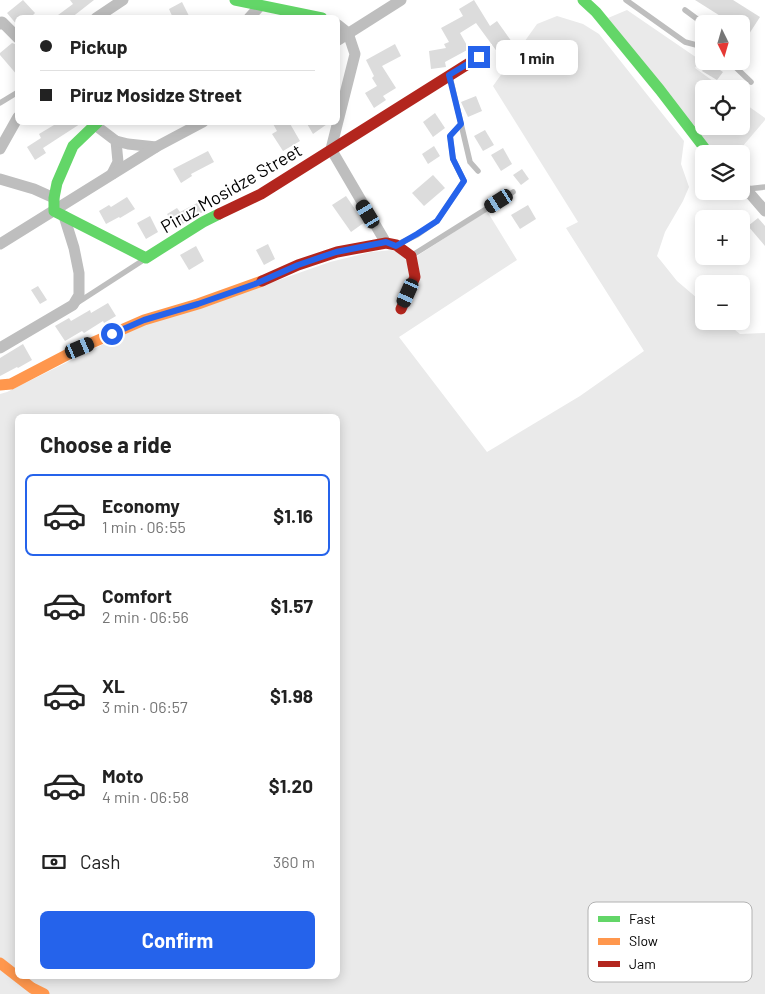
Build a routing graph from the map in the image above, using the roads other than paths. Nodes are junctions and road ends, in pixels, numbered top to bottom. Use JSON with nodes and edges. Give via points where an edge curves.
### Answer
{"nodes":[{"id":1,"x":123,"y":0,"type":"edge"},
{"id":2,"x":235,"y":0,"type":"edge"},
{"id":3,"x":398,"y":0,"type":"edge"},
{"id":4,"x":583,"y":0,"type":"edge"},
{"id":5,"x":626,"y":0,"type":"edge"},
{"id":6,"x":260,"y":6,"type":"junction"},
{"id":7,"x":685,"y":10,"type":"dead end"},
{"id":8,"x":100,"y":15,"type":"edge"},
{"id":9,"x":252,"y":15,"type":"edge"},
{"id":10,"x":306,"y":15,"type":"edge"},
{"id":11,"x":695,"y":17,"type":"edge"},
{"id":12,"x":1,"y":22,"type":"edge"},
{"id":13,"x":340,"y":27,"type":"edge"},
{"id":14,"x":348,"y":33,"type":"junction"},
{"id":15,"x":15,"y":35,"type":"edge"},
{"id":16,"x":340,"y":39,"type":"edge"},
{"id":17,"x":695,"y":45,"type":"edge"},
{"id":18,"x":479,"y":57,"type":"dead end"},
{"id":19,"x":738,"y":70,"type":"edge"},
{"id":20,"x":449,"y":75,"type":"junction"},
{"id":21,"x":751,"y":82,"type":"dead end"},
{"id":22,"x":15,"y":94,"type":"edge"},
{"id":23,"x":0,"y":103,"type":"edge"},
{"id":24,"x":340,"y":113,"type":"edge"},
{"id":25,"x":15,"y":122,"type":"edge"},
{"id":26,"x":461,"y":124,"type":"junction"},
{"id":27,"x":93,"y":125,"type":"edge"},
{"id":28,"x":97,"y":125,"type":"edge"},
{"id":29,"x":197,"y":125,"type":"edge"},
{"id":30,"x":337,"y":125,"type":"edge"},
{"id":31,"x":116,"y":141,"type":"junction"},
{"id":32,"x":702,"y":145,"type":"edge"},
{"id":33,"x":156,"y":146,"type":"junction"},
{"id":34,"x":0,"y":149,"type":"edge"},
{"id":35,"x":331,"y":149,"type":"junction"},
{"id":36,"x":478,"y":171,"type":"dead end"},
{"id":37,"x":112,"y":175,"type":"junction"},
{"id":38,"x":0,"y":179,"type":"edge"},
{"id":39,"x":750,"y":187,"type":"edge"},
{"id":40,"x":765,"y":187,"type":"edge"},
{"id":41,"x":513,"y":192,"type":"dead end"},
{"id":42,"x":750,"y":194,"type":"edge"},
{"id":43,"x":54,"y":198,"type":"junction"},
{"id":44,"x":765,"y":211,"type":"edge"},
{"id":45,"x":59,"y":214,"type":"junction"},
{"id":46,"x":0,"y":244,"type":"edge"},
{"id":47,"x":391,"y":244,"type":"junction"},
{"id":48,"x":411,"y":256,"type":"junction"},
{"id":49,"x":146,"y":258,"type":"junction"},
{"id":50,"x":73,"y":306,"type":"junction"},
{"id":51,"x":401,"y":309,"type":"dead end"},
{"id":52,"x":0,"y":348,"type":"edge"},
{"id":53,"x":0,"y":385,"type":"edge"},
{"id":54,"x":0,"y":963,"type":"edge"},
{"id":55,"x":15,"y":975,"type":"edge"},
{"id":56,"x":20,"y":979,"type":"edge"},
{"id":57,"x":44,"y":994,"type":"edge"}],
"edges":[{"from":1,"to":8,"type":"street"},
{"from":2,"to":6,"type":"street"},
{"from":3,"to":14,"type":"street"},
{"from":4,"to":32,"type":"street"},
{"from":5,"to":17,"type":"lane","via":[[685,42]]},
{"from":6,"to":9,"type":"street"},
{"from":6,"to":10,"type":"street"},
{"from":7,"to":11,"type":"lane"},
{"from":12,"to":15,"type":"street"},
{"from":13,"to":14,"type":"street"},
{"from":14,"to":16,"type":"street"},
{"from":14,"to":24,"type":"street","via":[[355,54]]},
{"from":18,"to":20,"type":"street","name":"Piruz Mosidze Street"},
{"from":19,"to":21,"type":"lane"},
{"from":20,"to":26,"type":"lane"},
{"from":20,"to":35,"type":"street","name":"Piruz Mosidze Street"},
{"from":22,"to":23,"type":"lane"},
{"from":25,"to":34,"type":"street"},
{"from":26,"to":36,"type":"lane","via":[[470,162]]},
{"from":26,"to":47,"type":"lane","via":[[450,136],[453,159],[464,181],[437,221],[417,234]]},
{"from":27,"to":43,"type":"street","via":[[73,146]]},
{"from":28,"to":31,"type":"street"},
{"from":29,"to":33,"type":"street"},
{"from":30,"to":35,"type":"street"},
{"from":31,"to":33,"type":"street"},
{"from":31,"to":37,"type":"street","via":[[118,162]]},
{"from":33,"to":37,"type":"street"},
{"from":35,"to":47,"type":"street"},
{"from":35,"to":49,"type":"street","name":"Piruz Mosidze Street","via":[[260,194],[204,222]]},
{"from":37,"to":45,"type":"street"},
{"from":38,"to":43,"type":"street"},
{"from":39,"to":40,"type":"lane"},
{"from":41,"to":48,"type":"lane"},
{"from":42,"to":44,"type":"street"},
{"from":43,"to":45,"type":"street"},
{"from":45,"to":46,"type":"street"},
{"from":45,"to":49,"type":"street"},
{"from":45,"to":50,"type":"street","via":[[74,248],[79,273],[79,296]]},
{"from":47,"to":48,"type":"street"},
{"from":47,"to":53,"type":"street","via":[[336,252],[245,288],[144,320],[80,348],[11,384]]},
{"from":48,"to":51,"type":"street","via":[[415,276]]},
{"from":49,"to":50,"type":"lane","name":"Piruz Mosidze Street"},
{"from":50,"to":52,"type":"street","name":"Piruz Mosidze Street"},
{"from":54,"to":55,"type":"street"},
{"from":56,"to":57,"type":"street"}]}
